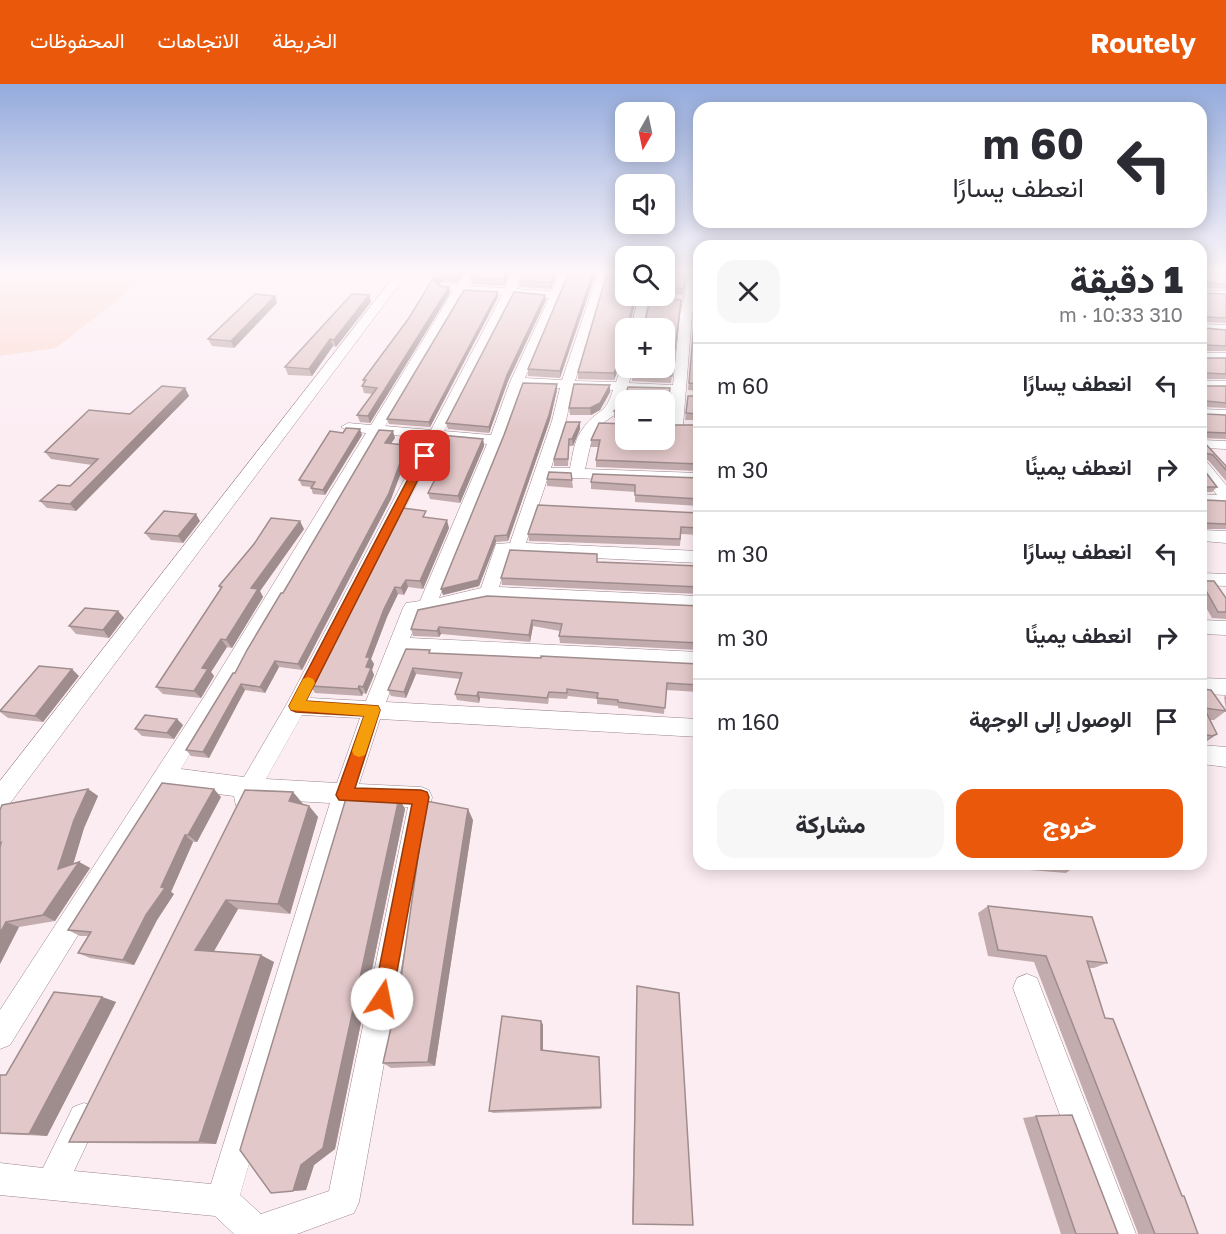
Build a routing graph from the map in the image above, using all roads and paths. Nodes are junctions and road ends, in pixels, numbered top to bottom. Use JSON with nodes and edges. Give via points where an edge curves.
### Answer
{"nodes":[{"id":1,"x":364,"y":324,"type":"edge"},
{"id":2,"x":442,"y":324,"type":"edge"},
{"id":3,"x":494,"y":324,"type":"edge"},
{"id":4,"x":543,"y":324,"type":"edge"},
{"id":5,"x":587,"y":324,"type":"edge"},
{"id":6,"x":689,"y":324,"type":"edge"},
{"id":7,"x":1207,"y":328,"type":"edge"},
{"id":8,"x":1226,"y":328,"type":"edge"},
{"id":9,"x":683,"y":340,"type":"junction"},
{"id":10,"x":693,"y":341,"type":"edge"},
{"id":11,"x":1207,"y":357,"type":"edge"},
{"id":12,"x":1226,"y":357,"type":"edge"},
{"id":13,"x":624,"y":378,"type":"edge"},
{"id":14,"x":517,"y":382,"type":"junction"},
{"id":15,"x":567,"y":384,"type":"junction"},
{"id":16,"x":1207,"y":385,"type":"edge"},
{"id":17,"x":1226,"y":385,"type":"edge"},
{"id":18,"x":621,"y":387,"type":"junction"},
{"id":19,"x":682,"y":394,"type":"junction"},
{"id":20,"x":1207,"y":413,"type":"edge"},
{"id":21,"x":1226,"y":414,"type":"edge"},
{"id":22,"x":575,"y":422,"type":"junction"},
{"id":23,"x":614,"y":424,"type":"edge"},
{"id":24,"x":676,"y":426,"type":"edge"},
{"id":25,"x":348,"y":427,"type":"edge"},
{"id":26,"x":377,"y":430,"type":"junction"},
{"id":27,"x":436,"y":435,"type":"junction"},
{"id":28,"x":496,"y":440,"type":"junction"},
{"id":29,"x":1207,"y":444,"type":"edge"},
{"id":30,"x":1226,"y":445,"type":"edge"},
{"id":31,"x":542,"y":472,"type":"junction"},
{"id":32,"x":577,"y":472,"type":"junction"},
{"id":33,"x":693,"y":478,"type":"edge"},
{"id":34,"x":1213,"y":478,"type":"edge"},
{"id":35,"x":1226,"y":498,"type":"edge"},
{"id":36,"x":1207,"y":499,"type":"edge"},
{"id":37,"x":1207,"y":537,"type":"edge"},
{"id":38,"x":1226,"y":537,"type":"edge"},
{"id":39,"x":516,"y":549,"type":"junction"},
{"id":40,"x":693,"y":557,"type":"edge"},
{"id":41,"x":1207,"y":579,"type":"edge"},
{"id":42,"x":1226,"y":580,"type":"edge"},
{"id":43,"x":488,"y":593,"type":"junction"},
{"id":44,"x":693,"y":603,"type":"edge"},
{"id":45,"x":426,"y":608,"type":"junction"},
{"id":46,"x":1207,"y":627,"type":"edge"},
{"id":47,"x":1226,"y":628,"type":"edge"},
{"id":48,"x":397,"y":645,"type":"junction"},
{"id":49,"x":693,"y":660,"type":"edge"},
{"id":50,"x":1207,"y":686,"type":"edge"},
{"id":51,"x":1226,"y":687,"type":"edge"},
{"id":52,"x":296,"y":706,"type":"junction"},
{"id":53,"x":373,"y":710,"type":"junction"},
{"id":54,"x":693,"y":728,"type":"edge"},
{"id":55,"x":1207,"y":755,"type":"edge"},
{"id":56,"x":1226,"y":757,"type":"edge"},
{"id":57,"x":164,"y":777,"type":"junction"},
{"id":58,"x":249,"y":788,"type":"junction"},
{"id":59,"x":344,"y":795,"type":"junction"},
{"id":60,"x":0,"y":799,"type":"edge"},
{"id":61,"x":233,"y":820,"type":"edge"},
{"id":62,"x":1027,"y":988,"type":"dead end"},
{"id":63,"x":0,"y":1035,"type":"edge"},
{"id":64,"x":94,"y":1097,"type":"edge"},
{"id":65,"x":0,"y":1179,"type":"edge"},
{"id":66,"x":52,"y":1183,"type":"junction"},
{"id":67,"x":222,"y":1201,"type":"junction"},
{"id":68,"x":256,"y":1233,"type":"edge"},
{"id":69,"x":1120,"y":1234,"type":"edge"}],
"edges":[{"from":1,"to":60,"type":"street"},
{"from":2,"to":26,"type":"street"},
{"from":3,"to":27,"type":"street"},
{"from":4,"to":14,"type":"street"},
{"from":5,"to":15,"type":"street"},
{"from":6,"to":9,"type":"street"},
{"from":7,"to":8,"type":"street"},
{"from":9,"to":10,"type":"street"},
{"from":9,"to":19,"type":"street","via":[[686,369]]},
{"from":11,"to":12,"type":"street"},
{"from":13,"to":18,"type":"street"},
{"from":14,"to":15,"type":"street"},
{"from":14,"to":28,"type":"street"},
{"from":15,"to":18,"type":"street"},
{"from":15,"to":22,"type":"street"},
{"from":16,"to":17,"type":"street"},
{"from":18,"to":19,"type":"street"},
{"from":18,"to":22,"type":"street","via":[[614,409]]},
{"from":19,"to":24,"type":"street"},
{"from":20,"to":21,"type":"street"},
{"from":22,"to":23,"type":"street"},
{"from":22,"to":31,"type":"street"},
{"from":22,"to":32,"type":"street","via":[[584,434]]},
{"from":25,"to":26,"type":"street"},
{"from":26,"to":27,"type":"street"},
{"from":26,"to":57,"type":"street"},
{"from":27,"to":28,"type":"street"},
{"from":27,"to":52,"type":"street"},
{"from":28,"to":45,"type":"street"},
{"from":29,"to":30,"type":"street"},
{"from":31,"to":32,"type":"street"},
{"from":31,"to":39,"type":"street","via":[[536,505]]},
{"from":32,"to":33,"type":"street"},
{"from":34,"to":35,"type":"street"},
{"from":35,"to":36,"type":"street"},
{"from":37,"to":38,"type":"street"},
{"from":39,"to":40,"type":"street"},
{"from":39,"to":43,"type":"street","via":[[502,548]]},
{"from":41,"to":42,"type":"street"},
{"from":43,"to":44,"type":"street"},
{"from":43,"to":45,"type":"street"},
{"from":45,"to":48,"type":"street","via":[[412,608]]},
{"from":46,"to":47,"type":"street"},
{"from":48,"to":49,"type":"street"},
{"from":48,"to":53,"type":"street"},
{"from":50,"to":51,"type":"street"},
{"from":52,"to":53,"type":"street"},
{"from":52,"to":58,"type":"street"},
{"from":53,"to":54,"type":"street"},
{"from":53,"to":59,"type":"street"},
{"from":55,"to":56,"type":"street"},
{"from":57,"to":58,"type":"street"},
{"from":57,"to":63,"type":"street"},
{"from":58,"to":59,"type":"street"},
{"from":58,"to":61,"type":"street"},
{"from":59,"to":67,"type":"street"},
{"from":59,"to":68,"type":"street","via":[[421,797],[343,1202]]},
{"from":62,"to":69,"type":"street"},
{"from":64,"to":66,"type":"street"},
{"from":65,"to":66,"type":"street"},
{"from":66,"to":67,"type":"street"},
{"from":67,"to":68,"type":"street"}]}
